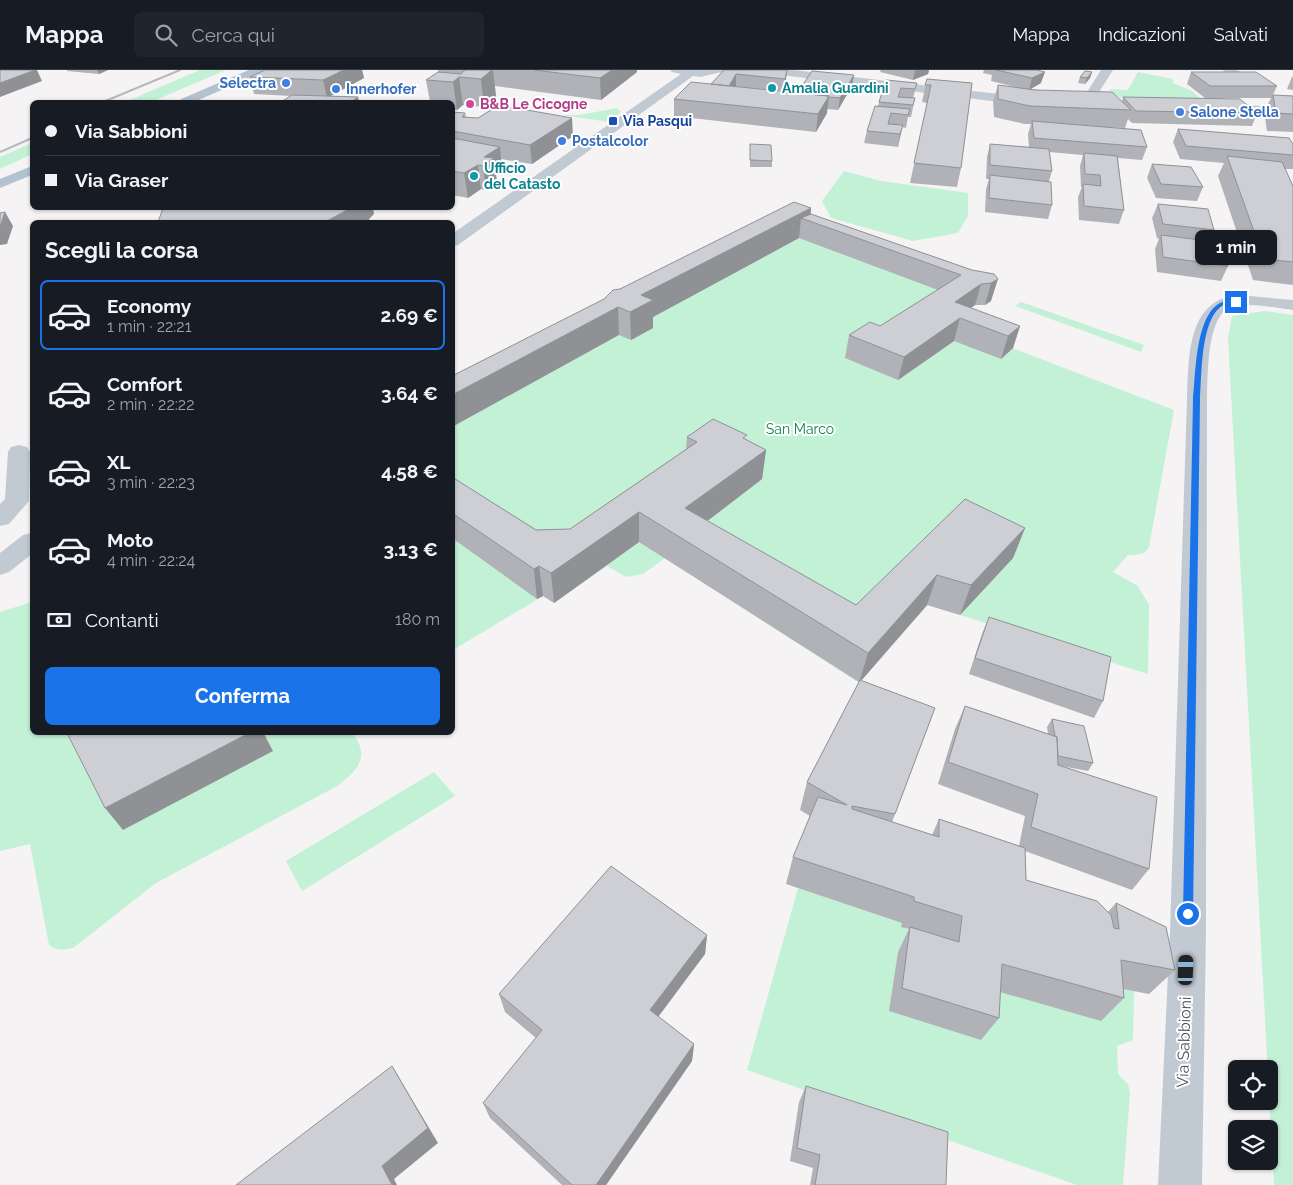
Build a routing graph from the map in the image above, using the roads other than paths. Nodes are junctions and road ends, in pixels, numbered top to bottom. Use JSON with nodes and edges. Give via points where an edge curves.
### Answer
{"nodes":[{"id":1,"x":259,"y":70,"type":"edge"},
{"id":2,"x":718,"y":70,"type":"edge"},
{"id":3,"x":765,"y":70,"type":"edge"},
{"id":4,"x":1107,"y":70,"type":"edge"},
{"id":5,"x":1228,"y":70,"type":"edge"},
{"id":6,"x":683,"y":72,"type":"edge"},
{"id":7,"x":1278,"y":93,"type":"edge"},
{"id":8,"x":190,"y":100,"type":"edge"},
{"id":9,"x":1042,"y":103,"type":"edge"},
{"id":10,"x":1068,"y":104,"type":"edge"},
{"id":11,"x":1085,"y":104,"type":"junction"},
{"id":12,"x":1100,"y":105,"type":"edge"},
{"id":13,"x":1203,"y":107,"type":"edge"},
{"id":14,"x":1293,"y":112,"type":"edge"},
{"id":15,"x":30,"y":171,"type":"edge"},
{"id":16,"x":0,"y":184,"type":"edge"},
{"id":17,"x":455,"y":240,"type":"edge"},
{"id":18,"x":1293,"y":305,"type":"edge"},
{"id":19,"x":21,"y":453,"type":"edge"},
{"id":20,"x":0,"y":518,"type":"edge"},
{"id":21,"x":30,"y":543,"type":"edge"},
{"id":22,"x":0,"y":566,"type":"edge"},
{"id":23,"x":1180,"y":1185,"type":"edge"}],
"edges":[{"from":1,"to":8,"type":"main road"},
{"from":2,"to":6,"type":"street","via":[[710,73]]},
{"from":3,"to":9,"type":"street"},
{"from":4,"to":11,"type":"street"},
{"from":5,"to":7,"type":"street"},
{"from":6,"to":17,"type":"street"},
{"from":10,"to":11,"type":"street"},
{"from":11,"to":12,"type":"street"},
{"from":13,"to":14,"type":"street"},
{"from":15,"to":16,"type":"main road"},
{"from":18,"to":23,"type":"street","name":"Via Sabbioni","via":[[1265,301],[1225,302],[1213,311],[1204,330],[1196,399],[1188,932]]},
{"from":19,"to":20,"type":"street","via":[[17,500]]},
{"from":21,"to":22,"type":"street"}]}
